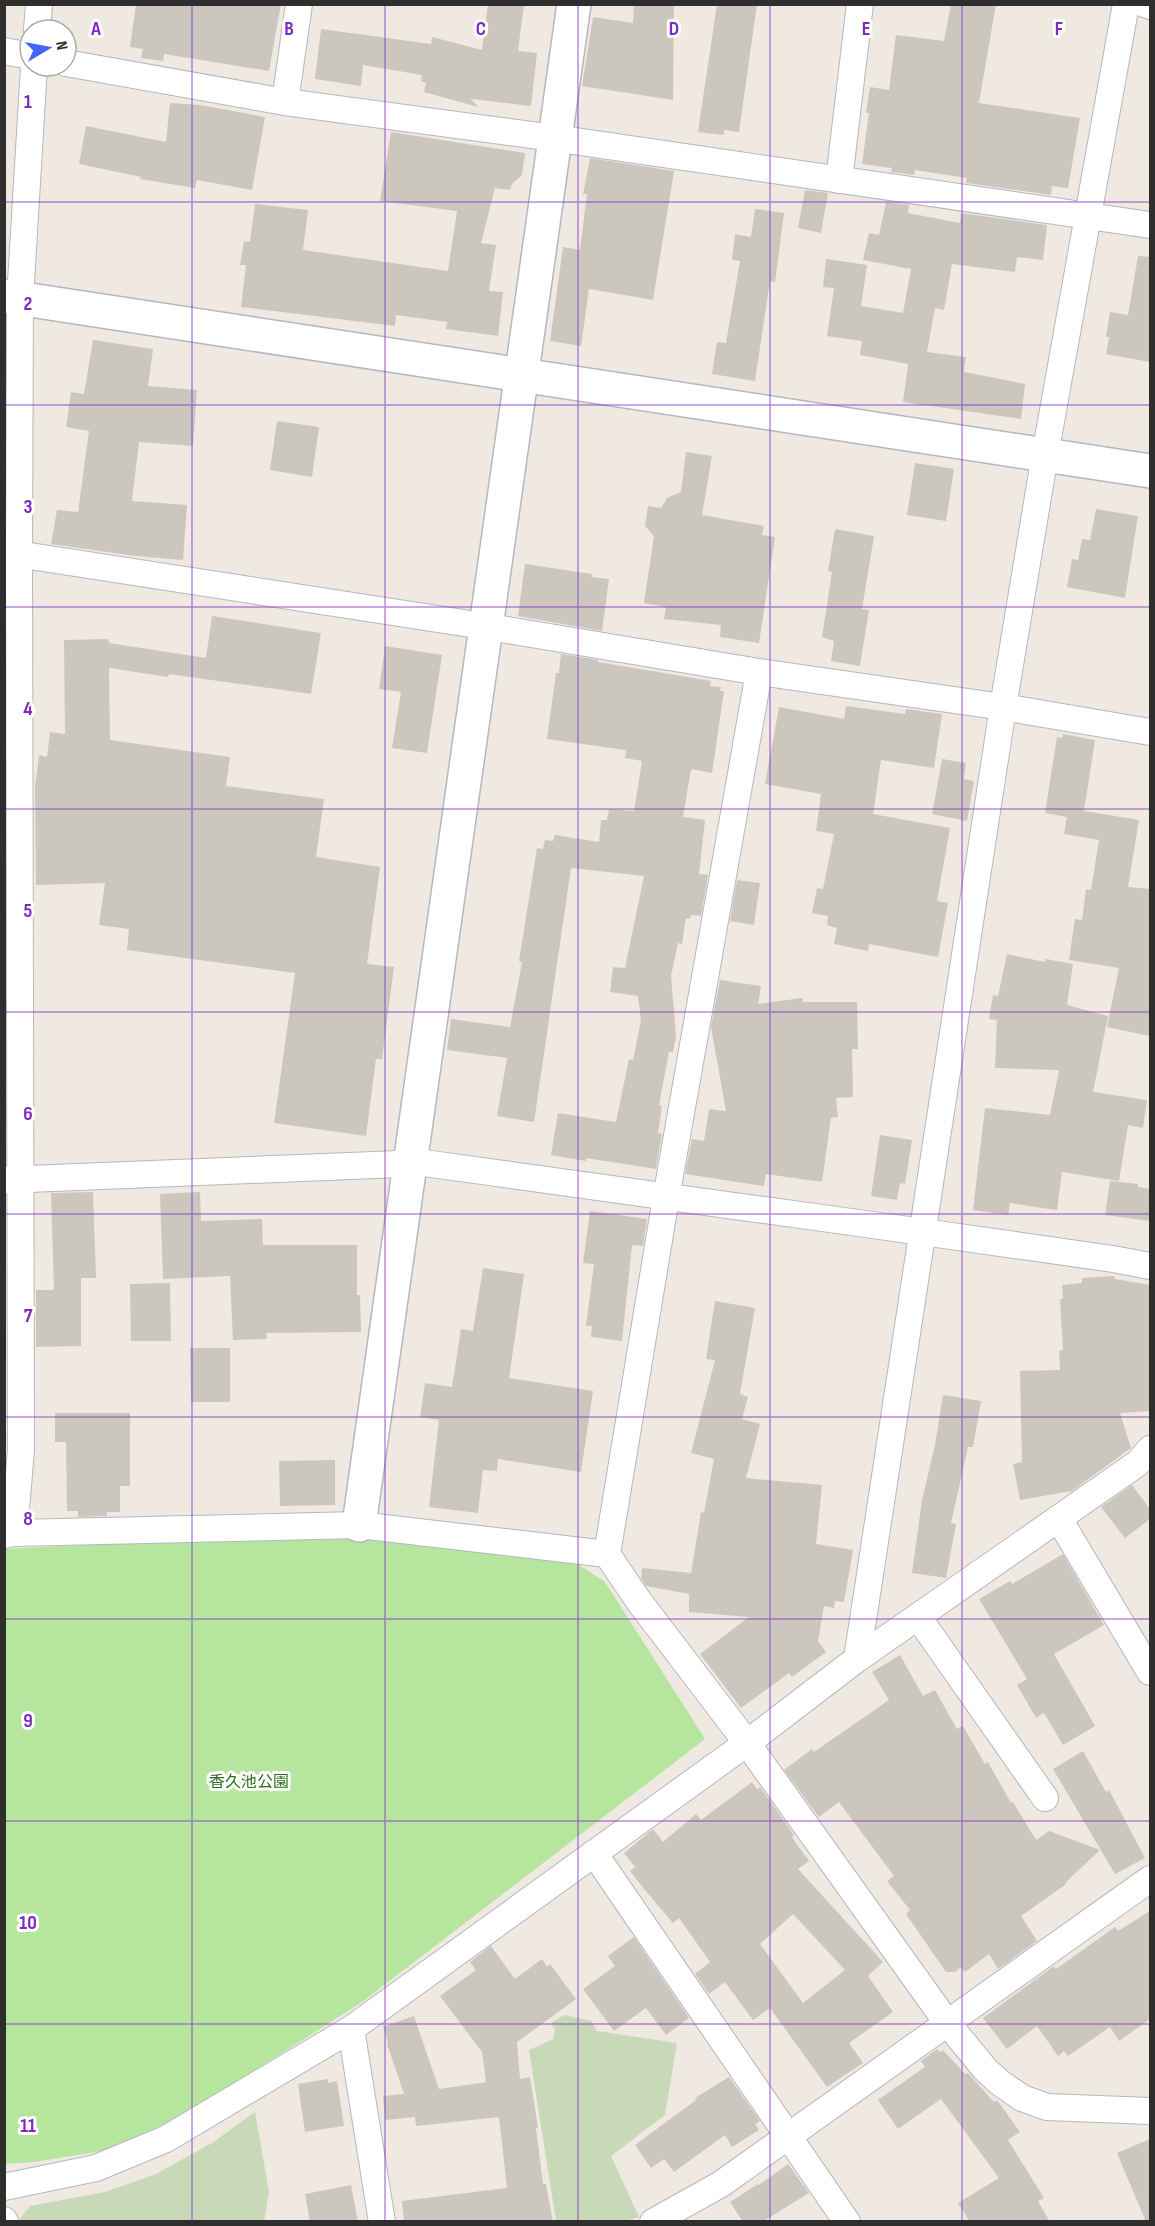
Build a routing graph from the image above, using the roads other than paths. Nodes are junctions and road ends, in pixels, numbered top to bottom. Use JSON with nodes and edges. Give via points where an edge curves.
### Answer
{"nodes":[{"id":1,"x":299,"y":4,"type":"edge"},
{"id":2,"x":574,"y":4,"type":"edge"},
{"id":3,"x":860,"y":4,"type":"edge"},
{"id":4,"x":1126,"y":4,"type":"edge"},
{"id":5,"x":1144,"y":4,"type":"edge"},
{"id":6,"x":1150,"y":6,"type":"edge"},
{"id":7,"x":78,"y":65,"type":"edge"},
{"id":8,"x":33,"y":78,"type":"edge"},
{"id":9,"x":285,"y":102,"type":"junction"},
{"id":10,"x":554,"y":138,"type":"junction"},
{"id":11,"x":839,"y":180,"type":"junction"},
{"id":12,"x":1087,"y":217,"type":"junction"},
{"id":13,"x":1150,"y":225,"type":"edge"},
{"id":14,"x":13,"y":297,"type":"edge"},
{"id":15,"x":519,"y":375,"type":"junction"},
{"id":16,"x":1045,"y":455,"type":"junction"},
{"id":17,"x":1150,"y":471,"type":"edge"},
{"id":18,"x":12,"y":554,"type":"edge"},
{"id":19,"x":483,"y":626,"type":"junction"},
{"id":20,"x":759,"y":672,"type":"junction"},
{"id":21,"x":12,"y":705,"type":"edge"},
{"id":22,"x":1003,"y":707,"type":"junction"},
{"id":23,"x":1150,"y":732,"type":"edge"},
{"id":24,"x":407,"y":1164,"type":"junction"},
{"id":25,"x":13,"y":1180,"type":"edge"},
{"id":26,"x":666,"y":1198,"type":"junction"},
{"id":27,"x":923,"y":1232,"type":"junction"},
{"id":28,"x":1150,"y":1266,"type":"edge"},
{"id":29,"x":1150,"y":1449,"type":"edge"},
{"id":30,"x":1059,"y":1519,"type":"junction"},
{"id":31,"x":359,"y":1525,"type":"junction"},
{"id":32,"x":9,"y":1534,"type":"edge"},
{"id":33,"x":607,"y":1554,"type":"junction"},
{"id":34,"x":918,"y":1617,"type":"junction"},
{"id":35,"x":857,"y":1659,"type":"junction"},
{"id":36,"x":1150,"y":1672,"type":"edge"},
{"id":37,"x":747,"y":1743,"type":"junction"},
{"id":38,"x":1045,"y":1798,"type":"dead end"},
{"id":39,"x":594,"y":1853,"type":"junction"},
{"id":40,"x":1150,"y":1879,"type":"edge"},
{"id":41,"x":948,"y":2024,"type":"junction"},
{"id":42,"x":351,"y":2029,"type":"junction"},
{"id":43,"x":1150,"y":2110,"type":"edge"},
{"id":44,"x":788,"y":2137,"type":"junction"},
{"id":45,"x":4,"y":2187,"type":"edge"},
{"id":46,"x":382,"y":2222,"type":"edge"},
{"id":47,"x":653,"y":2222,"type":"edge"},
{"id":48,"x":848,"y":2222,"type":"edge"}],
"edges":[{"from":1,"to":9,"type":"street"},
{"from":2,"to":10,"type":"street"},
{"from":3,"to":11,"type":"street"},
{"from":4,"to":12,"type":"street"},
{"from":5,"to":6,"type":"street"},
{"from":7,"to":9,"type":"street"},
{"from":8,"to":14,"type":"street"},
{"from":9,"to":10,"type":"street"},
{"from":10,"to":11,"type":"street"},
{"from":10,"to":15,"type":"street"},
{"from":11,"to":12,"type":"street"},
{"from":12,"to":13,"type":"street"},
{"from":12,"to":16,"type":"street"},
{"from":14,"to":15,"type":"street"},
{"from":14,"to":18,"type":"street"},
{"from":15,"to":16,"type":"street"},
{"from":15,"to":19,"type":"street"},
{"from":16,"to":17,"type":"street"},
{"from":16,"to":22,"type":"street"},
{"from":18,"to":19,"type":"street"},
{"from":18,"to":21,"type":"street"},
{"from":19,"to":20,"type":"street"},
{"from":19,"to":24,"type":"street"},
{"from":20,"to":22,"type":"street"},
{"from":20,"to":26,"type":"street"},
{"from":21,"to":25,"type":"street"},
{"from":22,"to":23,"type":"street"},
{"from":22,"to":27,"type":"street"},
{"from":24,"to":25,"type":"street"},
{"from":24,"to":26,"type":"street","via":[[424,1163]]},
{"from":24,"to":31,"type":"street"},
{"from":25,"to":32,"type":"street","via":[[21,1450]]},
{"from":26,"to":27,"type":"street"},
{"from":26,"to":33,"type":"street"},
{"from":27,"to":28,"type":"street"},
{"from":27,"to":35,"type":"street"},
{"from":29,"to":30,"type":"street","via":[[1138,1463]]},
{"from":30,"to":34,"type":"street"},
{"from":30,"to":36,"type":"street"},
{"from":31,"to":32,"type":"street"},
{"from":31,"to":33,"type":"street"},
{"from":33,"to":37,"type":"street"},
{"from":34,"to":35,"type":"street"},
{"from":34,"to":38,"type":"street"},
{"from":35,"to":37,"type":"street"},
{"from":37,"to":39,"type":"street"},
{"from":37,"to":41,"type":"street"},
{"from":39,"to":42,"type":"street"},
{"from":39,"to":44,"type":"street"},
{"from":40,"to":41,"type":"street"},
{"from":41,"to":43,"type":"street","via":[[985,2069],[1022,2098],[1047,2107]]},
{"from":41,"to":44,"type":"street"},
{"from":42,"to":45,"type":"street","via":[[166,2139],[96,2168]]},
{"from":42,"to":46,"type":"street"},
{"from":44,"to":47,"type":"street","via":[[721,2184]]},
{"from":44,"to":48,"type":"street"}]}
